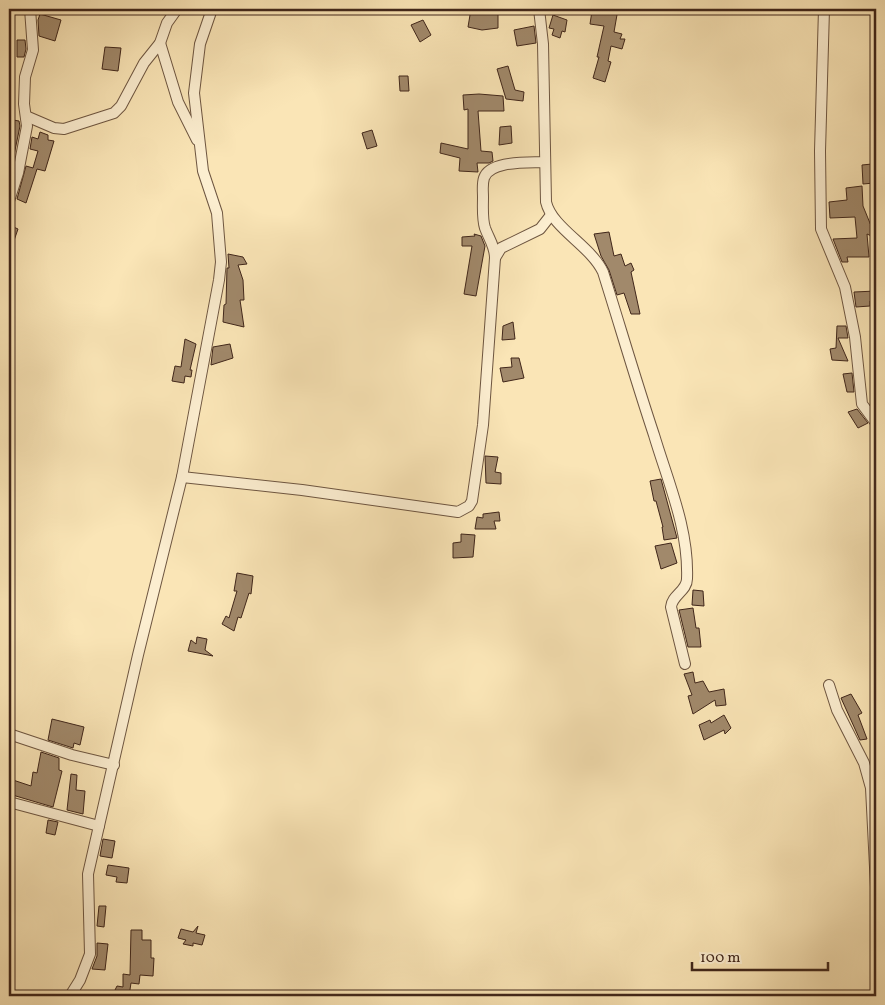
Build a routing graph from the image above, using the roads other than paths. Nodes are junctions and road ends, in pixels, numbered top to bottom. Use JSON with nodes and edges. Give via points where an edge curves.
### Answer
{"nodes":[{"id":1,"x":30,"y":9,"type":"edge"},
{"id":2,"x":177,"y":9,"type":"edge"},
{"id":3,"x":212,"y":9,"type":"edge"},
{"id":4,"x":539,"y":9,"type":"edge"},
{"id":5,"x":824,"y":9,"type":"edge"},
{"id":6,"x":160,"y":43,"type":"junction"},
{"id":7,"x":26,"y":116,"type":"junction"},
{"id":8,"x":201,"y":148,"type":"junction"},
{"id":9,"x":545,"y":162,"type":"junction"},
{"id":10,"x":9,"y":201,"type":"edge"},
{"id":11,"x":551,"y":215,"type":"junction"},
{"id":12,"x":495,"y":258,"type":"junction"},
{"id":13,"x":876,"y":423,"type":"edge"},
{"id":14,"x":182,"y":477,"type":"junction"},
{"id":15,"x":685,"y":664,"type":"dead end"},
{"id":16,"x":829,"y":685,"type":"dead end"},
{"id":17,"x":9,"y":734,"type":"edge"},
{"id":18,"x":114,"y":765,"type":"junction"},
{"id":19,"x":9,"y":802,"type":"edge"},
{"id":20,"x":100,"y":826,"type":"junction"},
{"id":21,"x":876,"y":887,"type":"edge"},
{"id":22,"x":70,"y":996,"type":"edge"}],
"edges":[{"from":1,"to":7,"type":"street","via":[[33,50],[25,73]]},
{"from":2,"to":6,"type":"street","via":[[167,23]]},
{"from":3,"to":8,"type":"street","via":[[200,44],[194,93]]},
{"from":4,"to":9,"type":"street","via":[[543,44]]},
{"from":5,"to":13,"type":"street","via":[[821,229],[845,287],[855,337],[862,404]]},
{"from":6,"to":7,"type":"street","via":[[144,63],[121,106],[109,116],[58,129]]},
{"from":6,"to":8,"type":"street","via":[[178,102]]},
{"from":7,"to":10,"type":"street","via":[[18,173]]},
{"from":8,"to":14,"type":"street","via":[[203,170],[216,213],[221,262]]},
{"from":9,"to":11,"type":"street","via":[[546,202]]},
{"from":9,"to":12,"type":"street","via":[[498,165],[484,176],[484,221]]},
{"from":11,"to":12,"type":"street","via":[[540,229],[501,248]]},
{"from":11,"to":15,"type":"street","via":[[595,259],[603,272],[674,495],[686,547],[688,580],[671,607]]},
{"from":12,"to":14,"type":"street","via":[[483,425],[472,501],[464,510],[458,512]]},
{"from":14,"to":18,"type":"street"},
{"from":16,"to":21,"type":"street","via":[[839,715],[864,762],[870,781]]},
{"from":17,"to":18,"type":"street"},
{"from":18,"to":20,"type":"street"},
{"from":19,"to":20,"type":"street"},
{"from":20,"to":22,"type":"street","via":[[88,874],[90,954]]}]}
